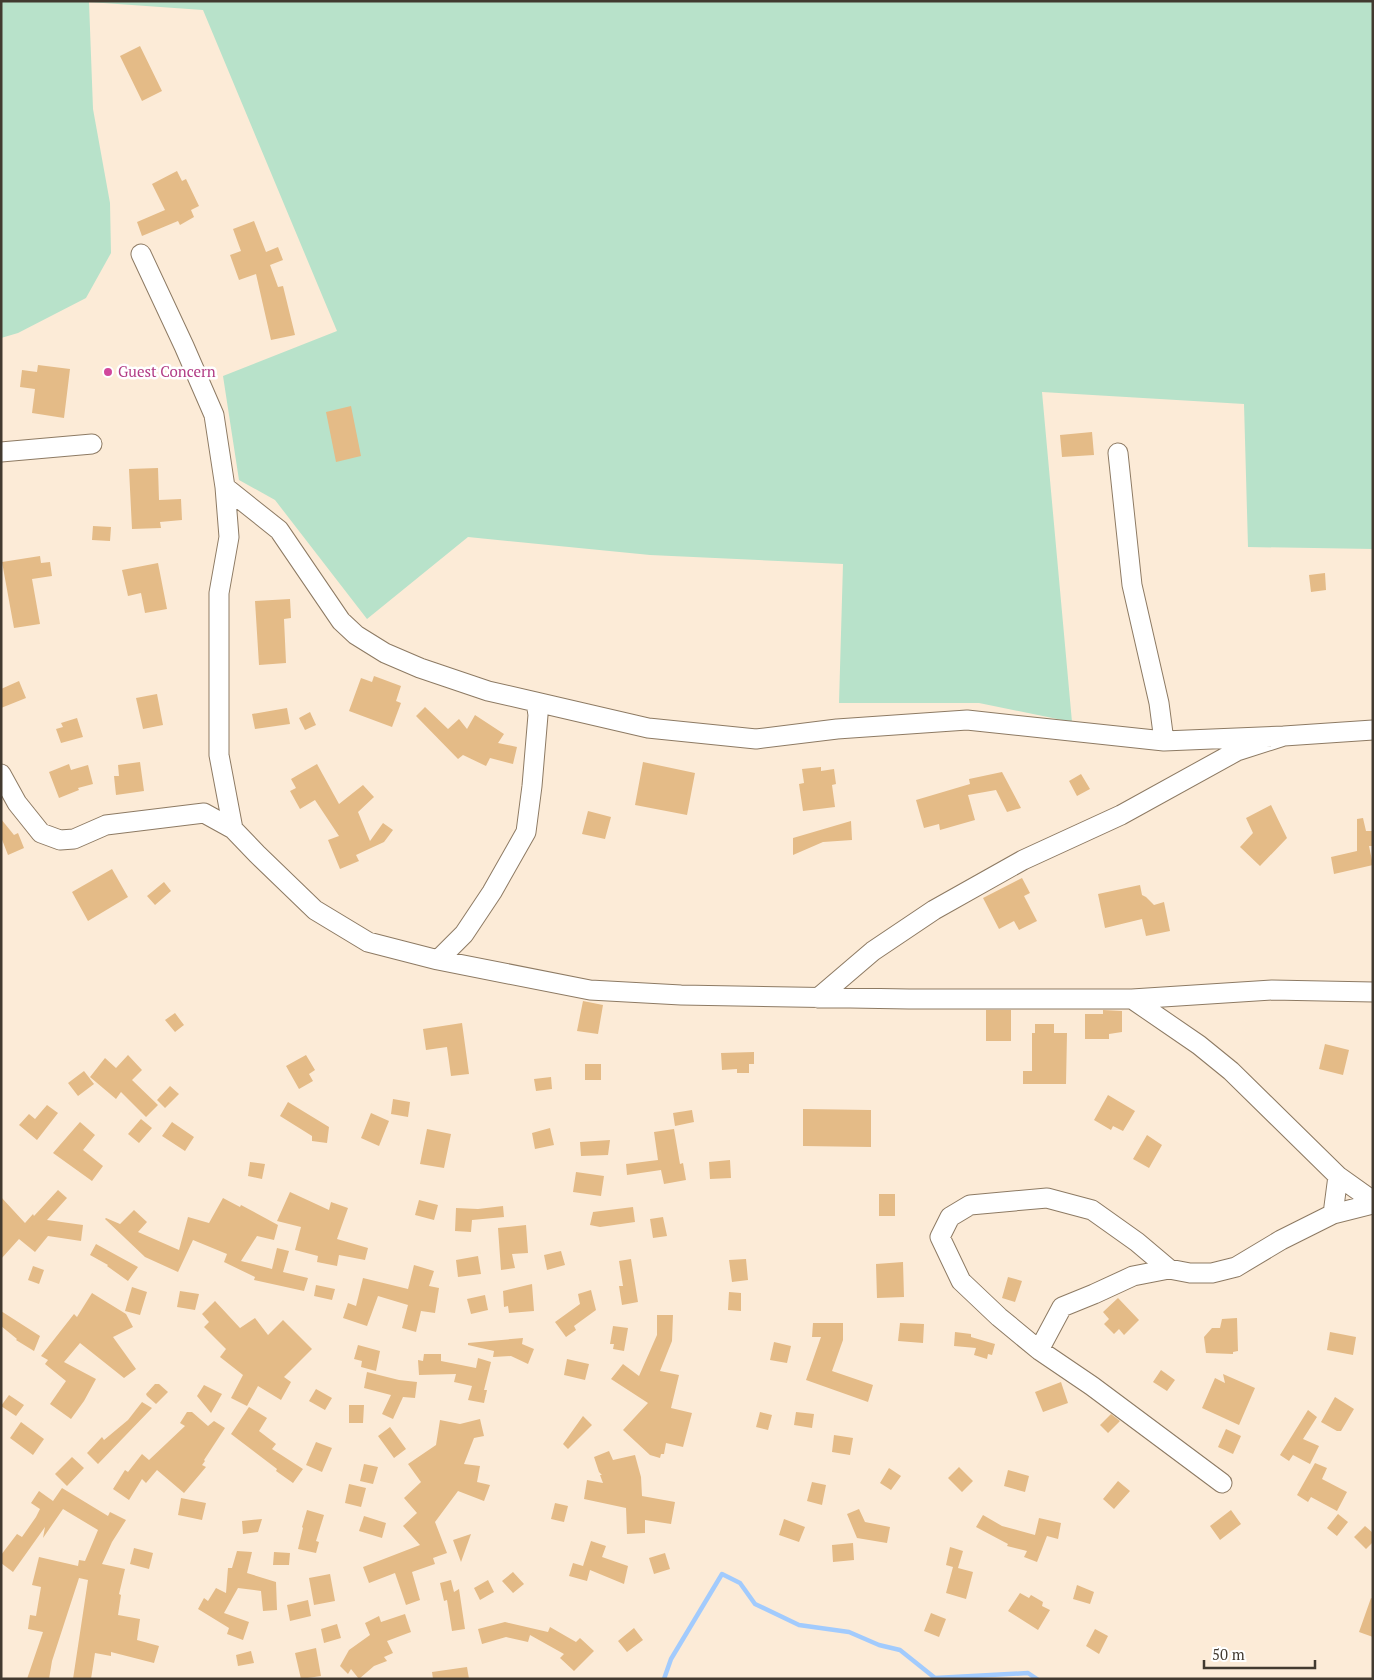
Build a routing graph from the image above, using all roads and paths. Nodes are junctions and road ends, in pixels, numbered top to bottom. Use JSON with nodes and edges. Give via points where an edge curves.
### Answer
{"nodes":[{"id":1,"x":141,"y":254,"type":"dead end"},
{"id":2,"x":92,"y":444,"type":"dead end"},
{"id":3,"x":1,"y":452,"type":"edge"},
{"id":4,"x":1118,"y":453,"type":"dead end"},
{"id":5,"x":226,"y":487,"type":"junction"},
{"id":6,"x":536,"y":702,"type":"junction"},
{"id":7,"x":1373,"y":730,"type":"edge"},
{"id":8,"x":1284,"y":736,"type":"junction"},
{"id":9,"x":1164,"y":741,"type":"junction"},
{"id":10,"x":1,"y":774,"type":"edge"},
{"id":11,"x":234,"y":829,"type":"junction"},
{"id":12,"x":438,"y":960,"type":"junction"},
{"id":13,"x":1373,"y":992,"type":"edge"},
{"id":14,"x":818,"y":998,"type":"junction"},
{"id":15,"x":1132,"y":999,"type":"junction"},
{"id":16,"x":1338,"y":1176,"type":"junction"},
{"id":17,"x":1373,"y":1202,"type":"edge"},
{"id":18,"x":1333,"y":1214,"type":"junction"},
{"id":19,"x":1169,"y":1269,"type":"junction"},
{"id":20,"x":1039,"y":1350,"type":"junction"},
{"id":21,"x":1222,"y":1483,"type":"dead end"}],
"edges":[{"from":1,"to":5,"type":"street","via":[[214,415]]},
{"from":2,"to":3,"type":"street"},
{"from":4,"to":9,"type":"street","via":[[1132,585],[1160,703]]},
{"from":5,"to":6,"type":"street","via":[[279,530],[341,621],[356,635],[385,653],[420,668],[488,691]]},
{"from":5,"to":11,"type":"street","via":[[229,537],[219,593],[220,755]]},
{"from":6,"to":9,"type":"street","via":[[648,728],[756,739],[837,729],[967,720]]},
{"from":6,"to":12,"type":"street","via":[[537,733],[526,832],[464,934]]},
{"from":7,"to":8,"type":"street"},
{"from":8,"to":9,"type":"street"},
{"from":8,"to":14,"type":"street","via":[[1236,751],[1121,815],[1023,860],[950,901],[873,951]]},
{"from":10,"to":11,"type":"street","via":[[17,803],[41,833],[60,840],[74,839],[106,825],[204,813]]},
{"from":11,"to":12,"type":"street","via":[[315,910],[368,942]]},
{"from":12,"to":14,"type":"street","via":[[590,990]]},
{"from":13,"to":15,"type":"street","via":[[1272,990]]},
{"from":14,"to":15,"type":"street"},
{"from":15,"to":16,"type":"street","via":[[1199,1045],[1231,1072]]},
{"from":16,"to":17,"type":"street"},
{"from":16,"to":18,"type":"street"},
{"from":17,"to":18,"type":"street"},
{"from":18,"to":19,"type":"street","via":[[1236,1267],[1212,1273]]},
{"from":19,"to":20,"type":"street","via":[[1133,1276],[1062,1307]]},
{"from":19,"to":20,"type":"street","via":[[1092,1210],[1047,1198],[970,1205],[950,1217],[940,1237],[960,1281]]},
{"from":20,"to":21,"type":"street"}]}
